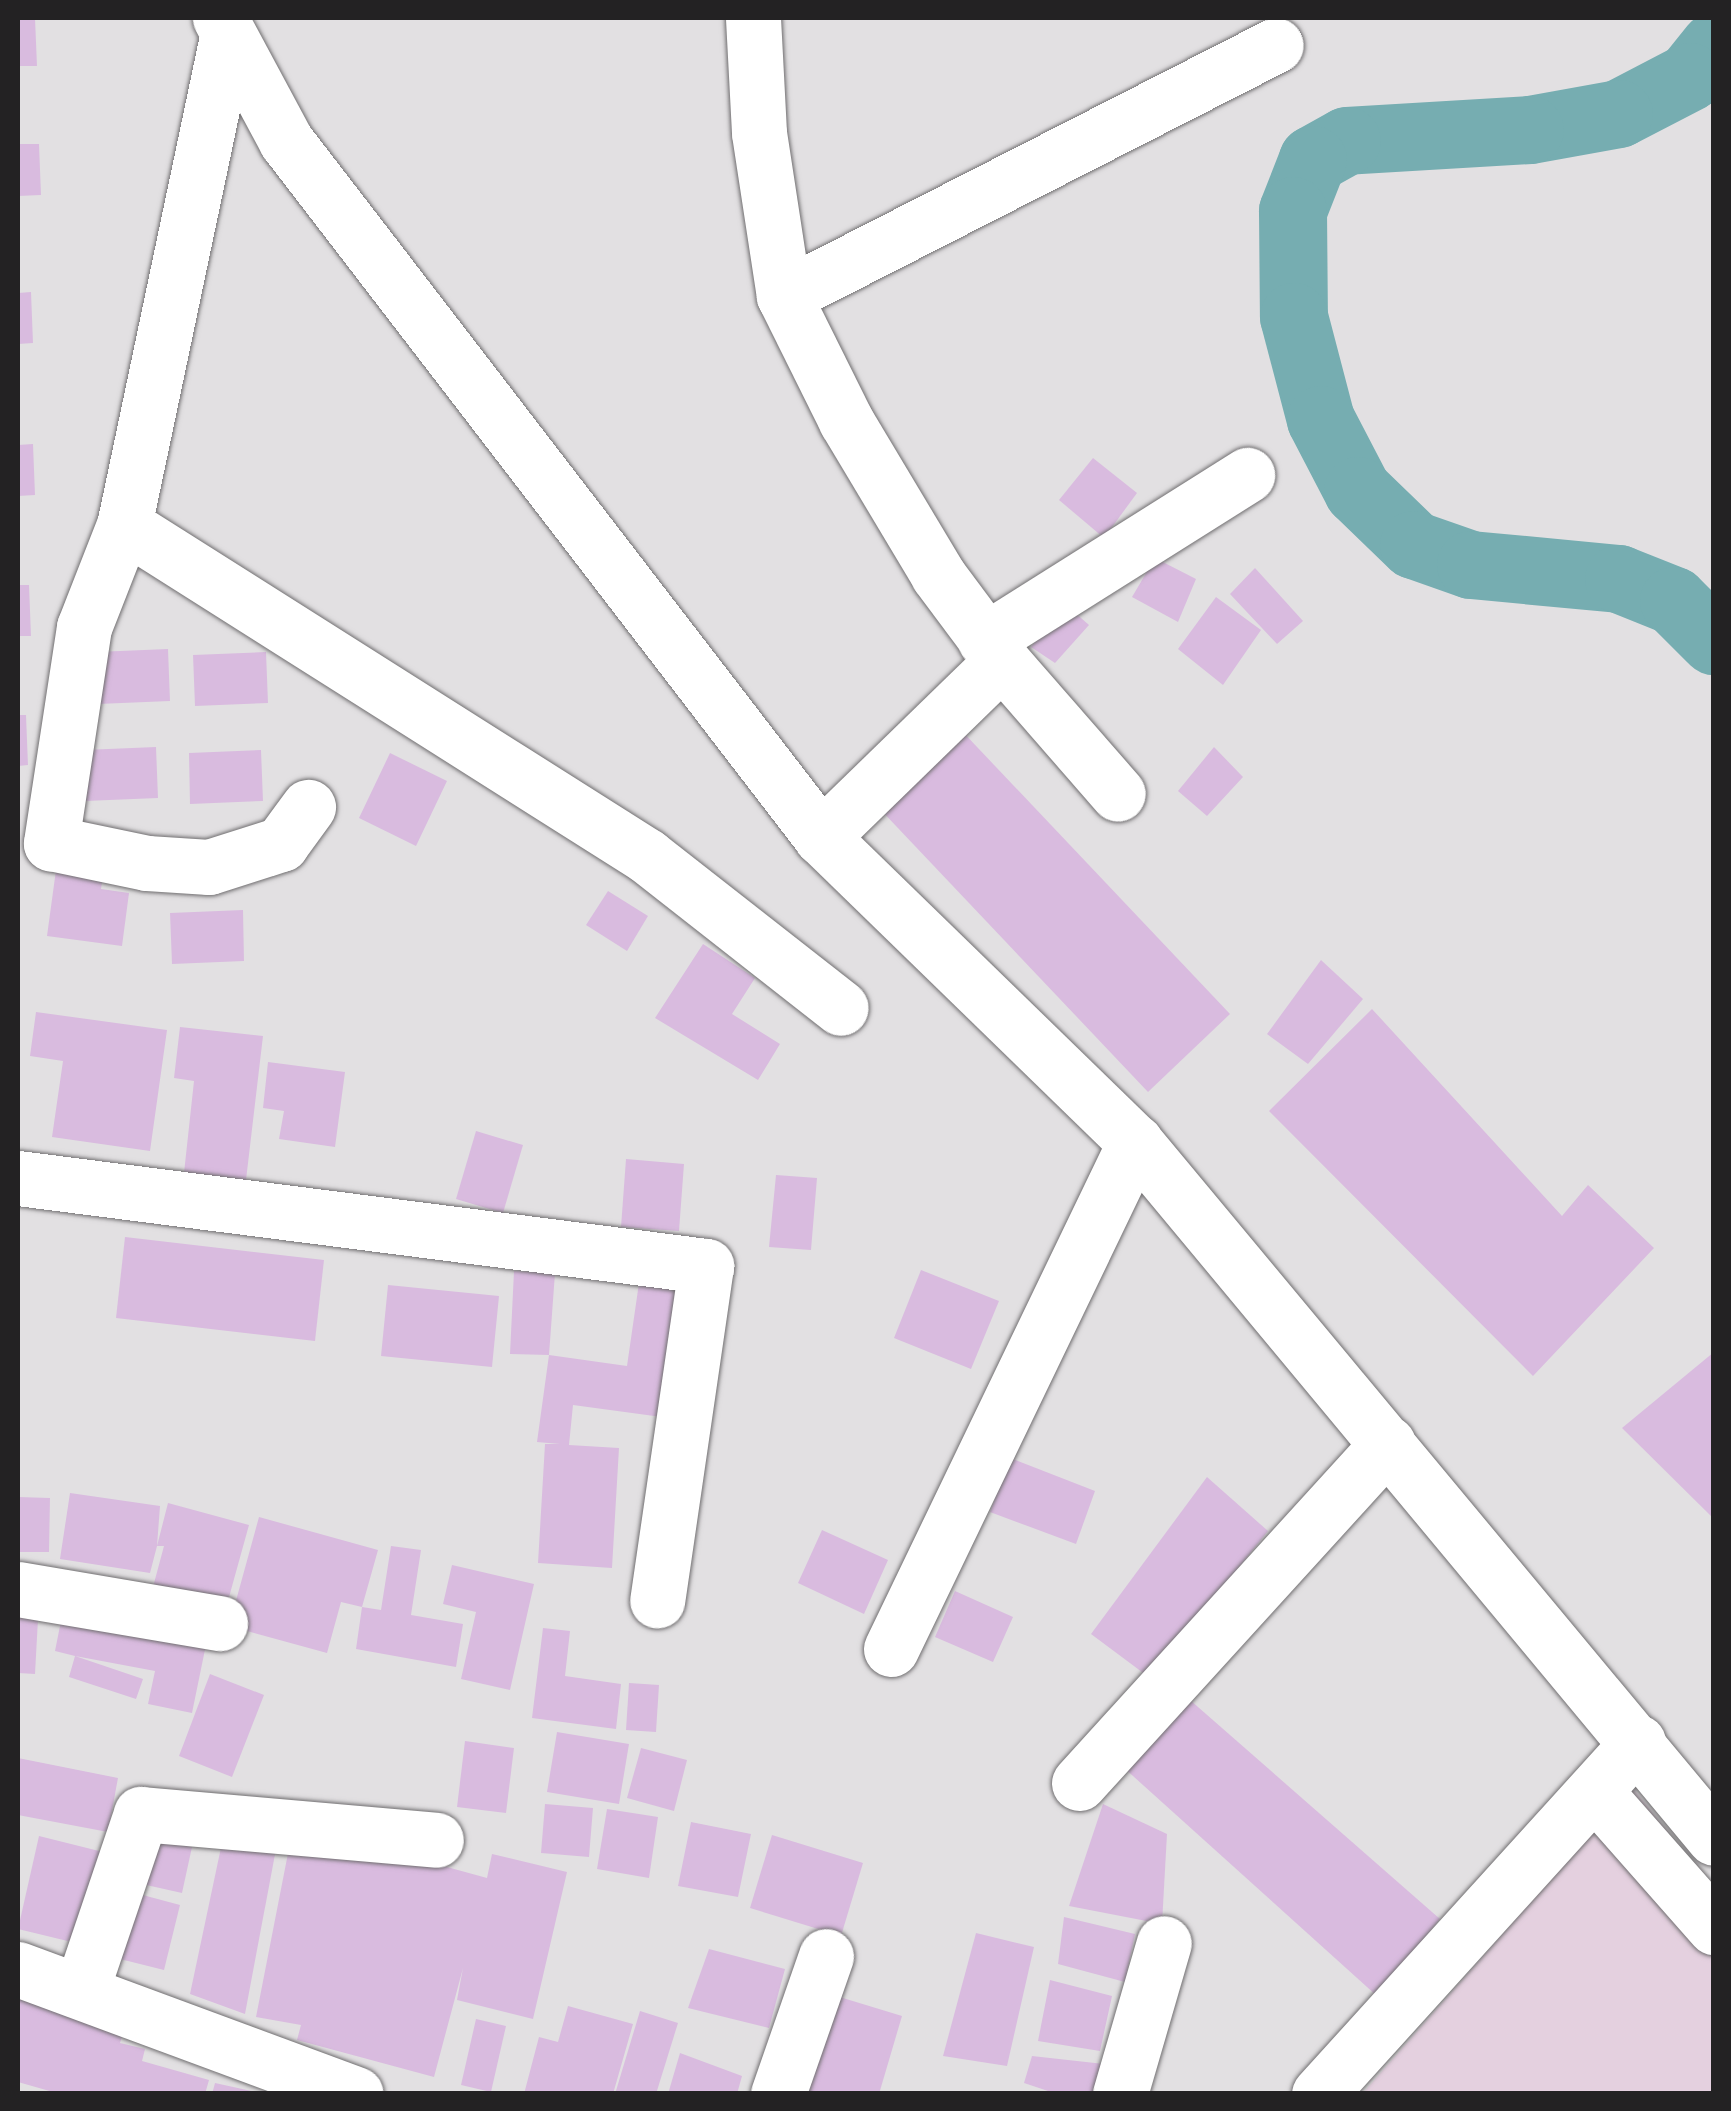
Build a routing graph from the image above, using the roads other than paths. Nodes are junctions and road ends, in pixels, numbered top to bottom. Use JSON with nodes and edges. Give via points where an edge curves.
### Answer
{"nodes":[{"id":1,"x":753,"y":18,"type":"edge"},
{"id":2,"x":224,"y":27,"type":"edge"},
{"id":3,"x":1276,"y":45,"type":"dead end"},
{"id":4,"x":784,"y":296,"type":"junction"},
{"id":5,"x":1247,"y":475,"type":"dead end"},
{"id":6,"x":124,"y":525,"type":"junction"},
{"id":7,"x":994,"y":650,"type":"junction"},
{"id":8,"x":1118,"y":794,"type":"dead end"},
{"id":9,"x":308,"y":807,"type":"dead end"},
{"id":10,"x":821,"y":836,"type":"junction"},
{"id":11,"x":841,"y":1008,"type":"dead end"},
{"id":12,"x":1135,"y":1142,"type":"junction"},
{"id":13,"x":18,"y":1178,"type":"edge"},
{"id":14,"x":1388,"y":1444,"type":"junction"},
{"id":15,"x":18,"y":1589,"type":"edge"},
{"id":16,"x":657,"y":1600,"type":"dead end"},
{"id":17,"x":220,"y":1623,"type":"dead end"},
{"id":18,"x":891,"y":1649,"type":"dead end"},
{"id":19,"x":1638,"y":1742,"type":"junction"},
{"id":20,"x":1079,"y":1783,"type":"dead end"},
{"id":21,"x":1596,"y":1792,"type":"junction"},
{"id":22,"x":1714,"y":1838,"type":"edge"},
{"id":23,"x":436,"y":1840,"type":"dead end"},
{"id":24,"x":1714,"y":1927,"type":"edge"},
{"id":25,"x":1164,"y":1943,"type":"dead end"},
{"id":26,"x":826,"y":1956,"type":"dead end"},
{"id":27,"x":18,"y":1969,"type":"edge"},
{"id":28,"x":81,"y":1991,"type":"junction"},
{"id":29,"x":356,"y":2094,"type":"edge"},
{"id":30,"x":778,"y":2094,"type":"edge"},
{"id":31,"x":1120,"y":2094,"type":"edge"},
{"id":32,"x":1320,"y":2094,"type":"edge"}],
"edges":[{"from":1,"to":4,"type":"street","via":[[759,133]]},
{"from":2,"to":6,"type":"street"},
{"from":2,"to":10,"type":"street","via":[[286,141]]},
{"from":3,"to":4,"type":"street"},
{"from":4,"to":7,"type":"street","via":[[892,500]]},
{"from":5,"to":7,"type":"street"},
{"from":6,"to":9,"type":"street","via":[[84,627],[51,843],[147,864],[209,867],[282,844]]},
{"from":6,"to":11,"type":"street","via":[[648,856]]},
{"from":7,"to":8,"type":"street"},
{"from":7,"to":10,"type":"street"},
{"from":10,"to":12,"type":"street"},
{"from":12,"to":14,"type":"street"},
{"from":12,"to":18,"type":"street"},
{"from":13,"to":16,"type":"street","via":[[706,1266]]},
{"from":14,"to":19,"type":"street"},
{"from":14,"to":20,"type":"street"},
{"from":15,"to":17,"type":"street"},
{"from":19,"to":21,"type":"street"},
{"from":19,"to":22,"type":"street"},
{"from":21,"to":24,"type":"street"},
{"from":21,"to":32,"type":"street"},
{"from":23,"to":28,"type":"street","via":[[141,1814]]},
{"from":25,"to":31,"type":"street"},
{"from":26,"to":30,"type":"street"},
{"from":27,"to":28,"type":"street"},
{"from":28,"to":29,"type":"street"}]}
